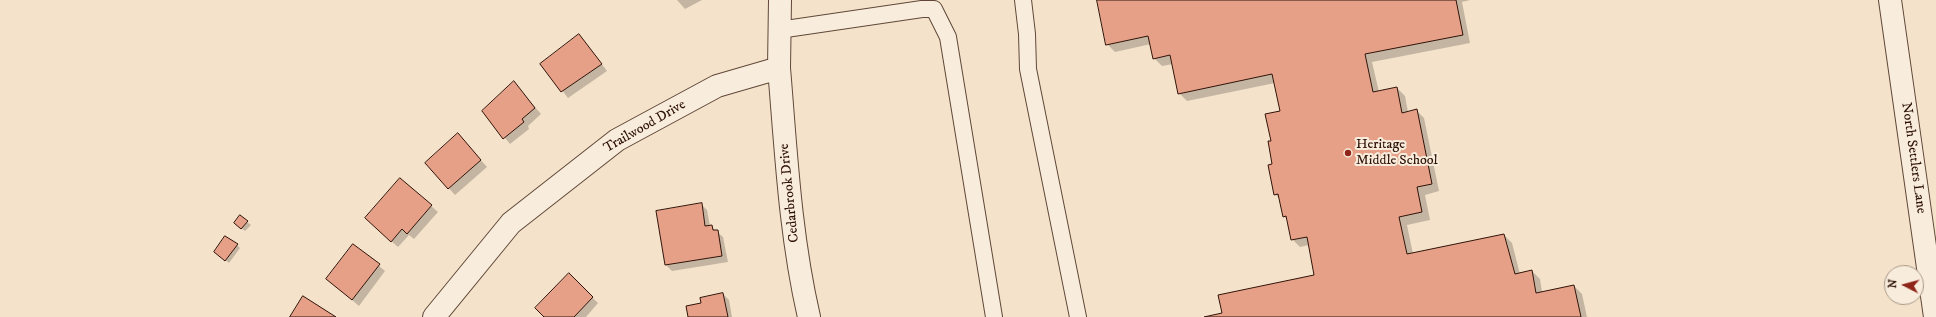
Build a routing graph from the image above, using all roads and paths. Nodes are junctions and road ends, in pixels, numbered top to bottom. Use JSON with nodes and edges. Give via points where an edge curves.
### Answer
{"nodes":[{"id":1,"x":780,"y":0,"type":"edge"},
{"id":2,"x":1023,"y":0,"type":"edge"},
{"id":3,"x":1890,"y":0,"type":"edge"},
{"id":4,"x":937,"y":4,"type":"edge"},
{"id":5,"x":779,"y":30,"type":"junction"},
{"id":6,"x":779,"y":68,"type":"junction"},
{"id":7,"x":434,"y":317,"type":"edge"},
{"id":8,"x":809,"y":317,"type":"edge"},
{"id":9,"x":994,"y":317,"type":"edge"},
{"id":10,"x":1078,"y":317,"type":"edge"},
{"id":11,"x":1935,"y":317,"type":"edge"}],
"edges":[{"from":1,"to":5,"type":"street"},
{"from":2,"to":10,"type":"lane","via":[[1028,69]]},
{"from":3,"to":11,"type":"street","name":"North Settlers Lane"},
{"from":4,"to":5,"type":"lane","via":[[922,9]]},
{"from":4,"to":9,"type":"lane","via":[[948,37]]},
{"from":5,"to":6,"type":"street"},
{"from":6,"to":7,"type":"street","name":"Trailwood Drive","via":[[716,86],[617,140],[511,223]]},
{"from":6,"to":8,"type":"street","name":"Cedarbrook Drive","via":[[787,180],[800,278]]}]}
